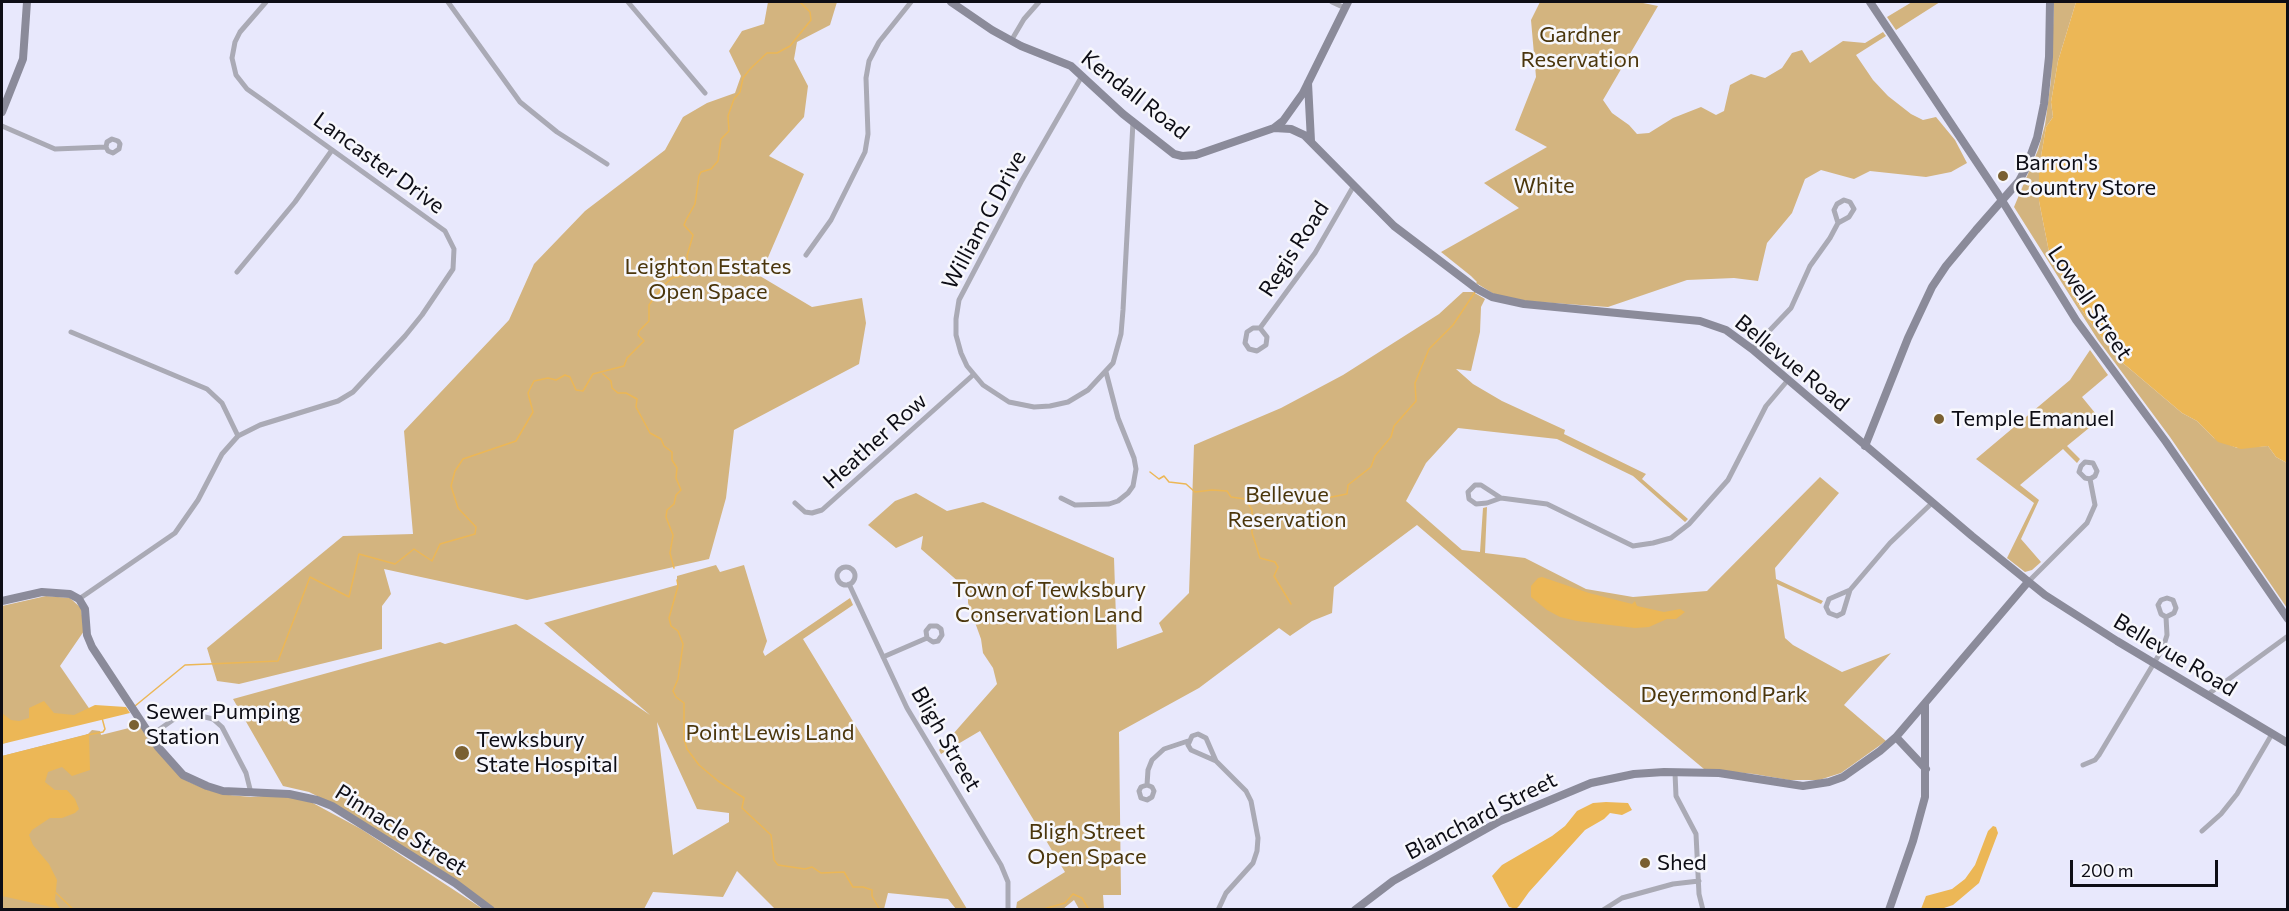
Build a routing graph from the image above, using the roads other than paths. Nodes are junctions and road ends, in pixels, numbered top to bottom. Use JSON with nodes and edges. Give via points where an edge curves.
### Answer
{"nodes":[{"id":1,"x":27,"y":2,"type":"edge"},
{"id":2,"x":266,"y":2,"type":"edge"},
{"id":3,"x":448,"y":2,"type":"edge"},
{"id":4,"x":628,"y":2,"type":"edge"},
{"id":5,"x":911,"y":2,"type":"edge"},
{"id":6,"x":951,"y":2,"type":"edge"},
{"id":7,"x":1039,"y":2,"type":"edge"},
{"id":8,"x":1332,"y":2,"type":"edge"},
{"id":9,"x":1870,"y":2,"type":"edge"},
{"id":10,"x":2050,"y":2,"type":"edge"},
{"id":11,"x":1346,"y":5,"type":"edge"},
{"id":12,"x":1011,"y":41,"type":"junction"},
{"id":13,"x":1082,"y":76,"type":"junction"},
{"id":14,"x":1308,"y":82,"type":"junction"},
{"id":15,"x":705,"y":93,"type":"dead end"},
{"id":16,"x":2,"y":112,"type":"edge"},
{"id":17,"x":1133,"y":122,"type":"junction"},
{"id":18,"x":2,"y":126,"type":"edge"},
{"id":19,"x":1274,"y":128,"type":"junction"},
{"id":20,"x":1311,"y":141,"type":"junction"},
{"id":21,"x":106,"y":147,"type":"dead end"},
{"id":22,"x":332,"y":150,"type":"junction"},
{"id":23,"x":607,"y":164,"type":"dead end"},
{"id":24,"x":1353,"y":187,"type":"junction"},
{"id":25,"x":2002,"y":200,"type":"junction"},
{"id":26,"x":1838,"y":223,"type":"dead end"},
{"id":27,"x":806,"y":255,"type":"dead end"},
{"id":28,"x":237,"y":272,"type":"dead end"},
{"id":29,"x":1260,"y":328,"type":"junction"},
{"id":30,"x":71,"y":332,"type":"dead end"},
{"id":31,"x":1752,"y":349,"type":"junction"},
{"id":32,"x":1106,"y":372,"type":"junction"},
{"id":33,"x":973,"y":375,"type":"junction"},
{"id":34,"x":1788,"y":380,"type":"junction"},
{"id":35,"x":238,"y":436,"type":"junction"},
{"id":36,"x":1865,"y":446,"type":"junction"},
{"id":37,"x":2090,"y":479,"type":"dead end"},
{"id":38,"x":1061,"y":498,"type":"dead end"},
{"id":39,"x":1501,"y":498,"type":"junction"},
{"id":40,"x":1932,"y":502,"type":"junction"},
{"id":41,"x":795,"y":503,"type":"dead end"},
{"id":42,"x":2028,"y":582,"type":"junction"},
{"id":43,"x":849,"y":584,"type":"dead end"},
{"id":44,"x":1850,"y":590,"type":"junction"},
{"id":45,"x":79,"y":599,"type":"junction"},
{"id":46,"x":2,"y":601,"type":"edge"},
{"id":47,"x":2166,"y":617,"type":"dead end"},
{"id":48,"x":2288,"y":620,"type":"edge"},
{"id":49,"x":2288,"y":636,"type":"edge"},
{"id":50,"x":927,"y":638,"type":"dead end"},
{"id":51,"x":883,"y":657,"type":"junction"},
{"id":52,"x":2154,"y":663,"type":"junction"},
{"id":53,"x":2207,"y":695,"type":"junction"},
{"id":54,"x":1925,"y":704,"type":"junction"},
{"id":55,"x":2272,"y":734,"type":"junction"},
{"id":56,"x":150,"y":736,"type":"junction"},
{"id":57,"x":1896,"y":738,"type":"junction"},
{"id":58,"x":1188,"y":741,"type":"junction"},
{"id":59,"x":2288,"y":743,"type":"edge"},
{"id":60,"x":1216,"y":761,"type":"junction"},
{"id":61,"x":2083,"y":765,"type":"dead end"},
{"id":62,"x":1926,"y":769,"type":"junction"},
{"id":63,"x":1675,"y":773,"type":"junction"},
{"id":64,"x":1147,"y":784,"type":"dead end"},
{"id":65,"x":251,"y":793,"type":"junction"},
{"id":66,"x":2202,"y":831,"type":"dead end"},
{"id":67,"x":1699,"y":882,"type":"junction"},
{"id":68,"x":491,"y":909,"type":"edge"},
{"id":69,"x":1008,"y":909,"type":"edge"},
{"id":70,"x":1218,"y":909,"type":"edge"},
{"id":71,"x":1355,"y":909,"type":"edge"},
{"id":72,"x":1603,"y":909,"type":"edge"},
{"id":73,"x":1703,"y":909,"type":"edge"},
{"id":74,"x":1889,"y":909,"type":"edge"}],
"edges":[{"from":1,"to":16,"type":"street","via":[[23,59]]},
{"from":2,"to":22,"type":"street","name":"Lancaster Drive","via":[[240,32],[233,49],[233,67],[248,89]]},
{"from":3,"to":23,"type":"street","via":[[520,102]]},
{"from":4,"to":15,"type":"street"},
{"from":5,"to":27,"type":"street","via":[[869,61],[865,152],[831,220]]},
{"from":6,"to":12,"type":"street","name":"Kendall Road"},
{"from":7,"to":12,"type":"street"},
{"from":8,"to":11,"type":"street"},
{"from":9,"to":25,"type":"street","name":"Lowell Street"},
{"from":10,"to":25,"type":"street","via":[[2046,86],[2037,138],[2019,181]]},
{"from":11,"to":14,"type":"street"},
{"from":12,"to":13,"type":"street","name":"Kendall Road","via":[[1062,62]]},
{"from":13,"to":17,"type":"street","name":"Kendall Road"},
{"from":13,"to":33,"type":"street","name":"William G Drive","via":[[959,300],[956,335]]},
{"from":14,"to":19,"type":"street","via":[[1292,110]]},
{"from":14,"to":20,"type":"street"},
{"from":17,"to":19,"type":"street","name":"Kendall Road","via":[[1182,156]]},
{"from":17,"to":32,"type":"street","name":"William G Drive","via":[[1121,334],[1113,363]]},
{"from":18,"to":21,"type":"street","via":[[55,149]]},
{"from":19,"to":20,"type":"street","name":"Bellevue Road","via":[[1298,132]]},
{"from":20,"to":24,"type":"street","name":"Bellevue Road"},
{"from":22,"to":28,"type":"street"},
{"from":22,"to":35,"type":"street","name":"Lancaster Drive","via":[[445,231],[454,249],[453,269],[405,336],[353,392],[338,401],[260,424]]},
{"from":24,"to":29,"type":"street","name":"Regis Road","via":[[1315,253]]},
{"from":24,"to":31,"type":"street","name":"Bellevue Road","via":[[1394,226],[1491,297],[1524,304],[1700,321],[1725,330]]},
{"from":25,"to":36,"type":"street","via":[[1932,287]]},
{"from":25,"to":48,"type":"street","name":"Lowell Street","via":[[2088,337],[2160,432]]},
{"from":26,"to":31,"type":"street","via":[[1810,266],[1791,308]]},
{"from":29,"to":29,"type":"street","name":"Regis Road","via":[[1267,341],[1263,348],[1253,350],[1245,343],[1245,335],[1249,329]]},
{"from":30,"to":35,"type":"street","via":[[207,389],[222,403]]},
{"from":31,"to":34,"type":"street","name":"Bellevue Road"},
{"from":32,"to":33,"type":"street","name":"William G Drive","via":[[1082,395],[1068,402],[1042,406],[1009,402]]},
{"from":32,"to":38,"type":"street","via":[[1134,458],[1133,486],[1128,494],[1109,504],[1075,505]]},
{"from":33,"to":41,"type":"street","name":"Heather Row","via":[[822,510],[805,512]]},
{"from":34,"to":36,"type":"street","name":"Bellevue Road"},
{"from":34,"to":39,"type":"street","via":[[1766,406],[1728,480],[1689,524],[1671,538],[1633,546],[1555,507],[1538,501]]},
{"from":35,"to":45,"type":"street","name":"Lancaster Drive","via":[[222,454],[175,533]]},
{"from":36,"to":40,"type":"street","name":"Bellevue Road"},
{"from":37,"to":42,"type":"street","via":[[2095,500],[2090,518]]},
{"from":39,"to":39,"type":"street","via":[[1476,504],[1469,499],[1468,492],[1474,485],[1481,485]]},
{"from":40,"to":42,"type":"street","name":"Bellevue Road"},
{"from":40,"to":44,"type":"street"},
{"from":42,"to":52,"type":"street","name":"Bellevue Road"},
{"from":42,"to":54,"type":"street","name":"Blanchard Street"},
{"from":43,"to":51,"type":"street","name":"Bligh Street"},
{"from":44,"to":44,"type":"street","via":[[1843,613],[1829,613],[1829,599]]},
{"from":45,"to":46,"type":"street","via":[[70,594],[42,592]]},
{"from":45,"to":56,"type":"street","name":"Pinnacle Street","via":[[85,609],[87,638]]},
{"from":47,"to":52,"type":"street","via":[[2166,639]]},
{"from":49,"to":53,"type":"street"},
{"from":50,"to":51,"type":"street"},
{"from":51,"to":69,"type":"street","name":"Bligh Street","via":[[915,722],[1000,865],[1009,892]]},
{"from":52,"to":53,"type":"street","name":"Bellevue Road"},
{"from":52,"to":61,"type":"street","via":[[2098,755]]},
{"from":53,"to":55,"type":"street","name":"Bellevue Road"},
{"from":54,"to":57,"type":"street","name":"Blanchard Street"},
{"from":54,"to":62,"type":"street"},
{"from":55,"to":59,"type":"street","name":"Bellevue Road"},
{"from":55,"to":66,"type":"street","via":[[2238,794]]},
{"from":56,"to":65,"type":"street","name":"Pinnacle Street","via":[[176,769],[194,781],[223,791]]},
{"from":56,"to":65,"type":"street","via":[[177,717],[213,719],[246,773]]},
{"from":57,"to":62,"type":"street"},
{"from":57,"to":63,"type":"street","name":"Blanchard Street","via":[[1851,772],[1820,784],[1803,786],[1719,773]]},
{"from":58,"to":60,"type":"street","via":[[1194,752]]},
{"from":58,"to":60,"type":"street","via":[[1194,734],[1204,735]]},
{"from":58,"to":64,"type":"street","via":[[1159,752],[1149,767]]},
{"from":60,"to":70,"type":"street","via":[[1248,794],[1258,838],[1253,863],[1226,893]]},
{"from":62,"to":74,"type":"street","via":[[1918,823]]},
{"from":63,"to":67,"type":"street","via":[[1676,796],[1696,834]]},
{"from":63,"to":71,"type":"street","name":"Blanchard Street","via":[[1634,774],[1599,781],[1524,810],[1393,881]]},
{"from":65,"to":68,"type":"street","name":"Pinnacle Street","via":[[297,795],[332,806]]},
{"from":67,"to":72,"type":"street","via":[[1673,884],[1622,898]]},
{"from":67,"to":73,"type":"street"}]}
